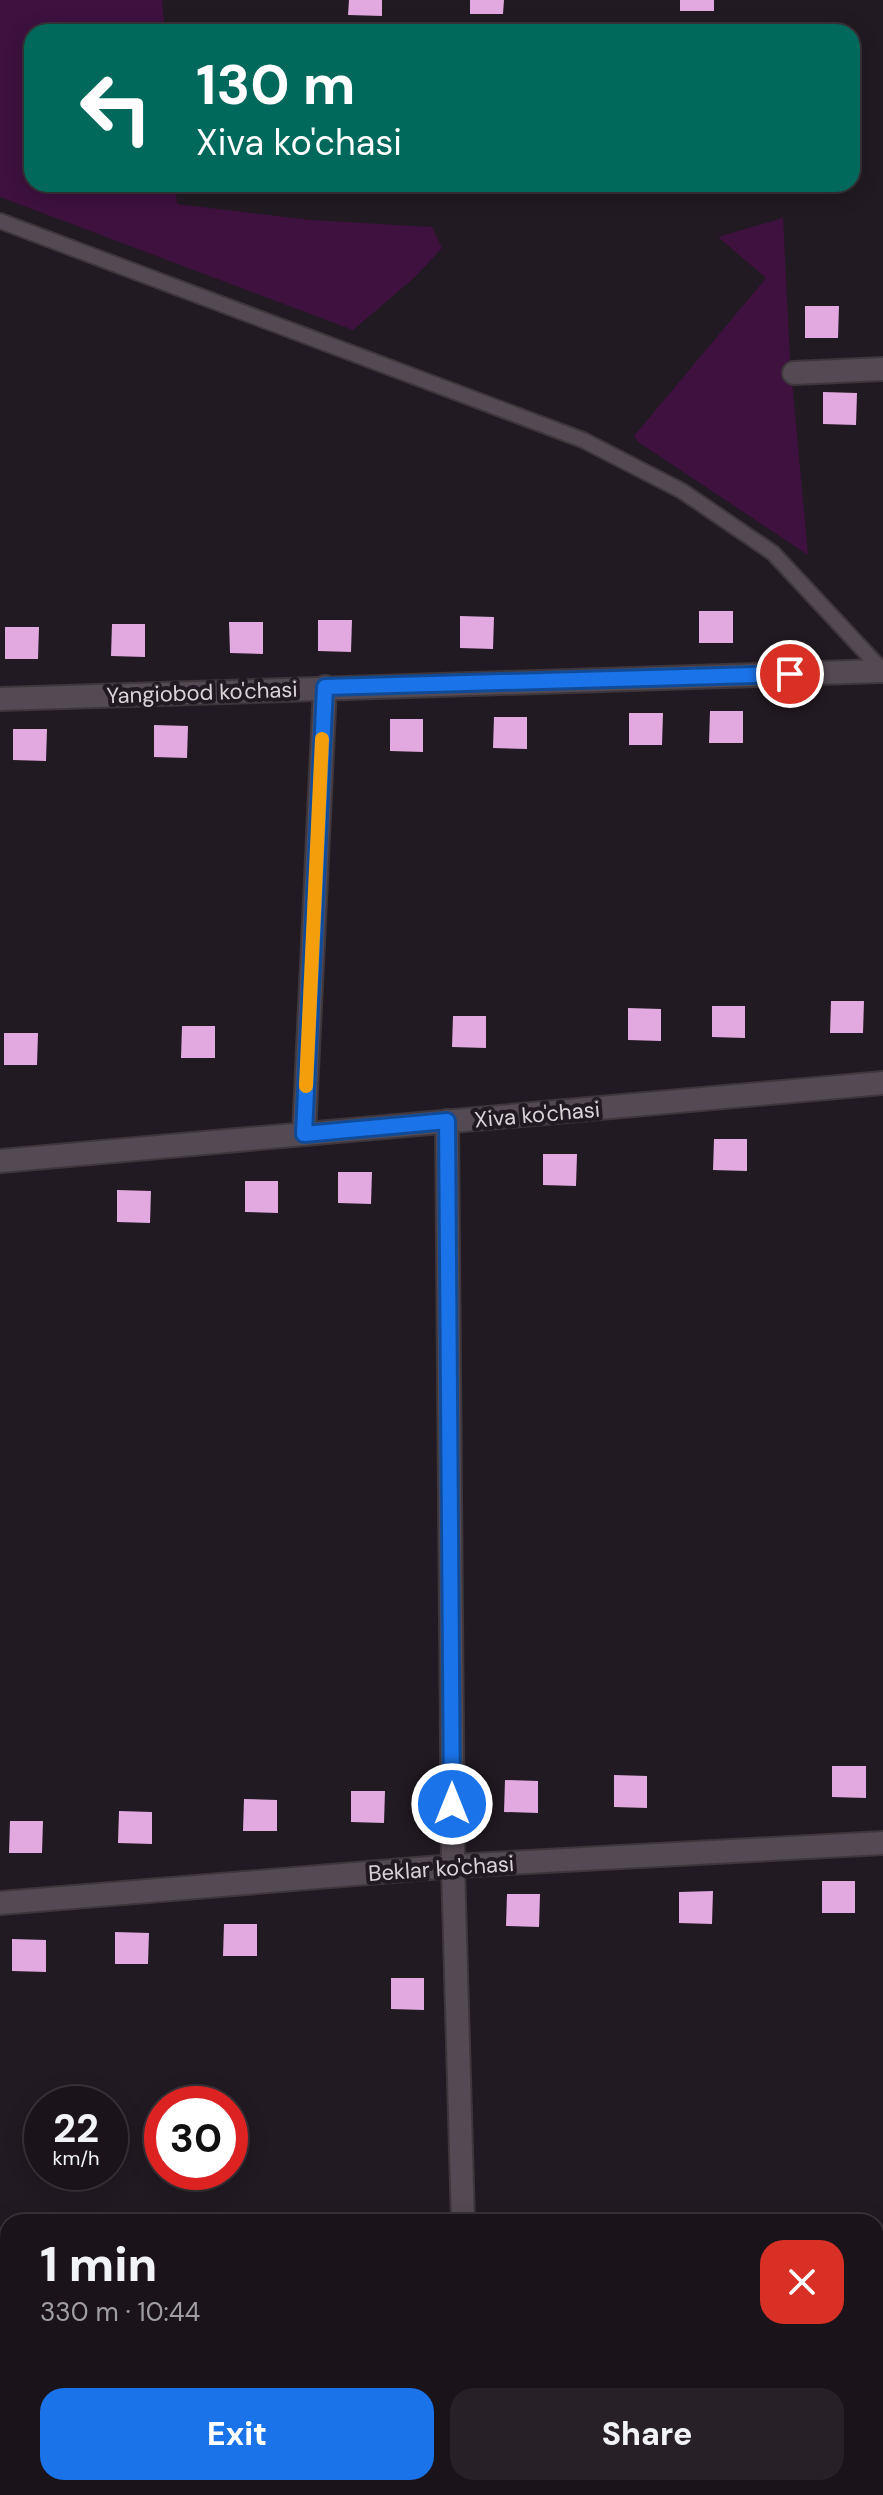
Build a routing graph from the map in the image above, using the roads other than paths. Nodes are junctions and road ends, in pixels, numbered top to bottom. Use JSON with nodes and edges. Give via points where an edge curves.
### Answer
{"nodes":[{"id":1,"x":0,"y":221,"type":"edge"},
{"id":2,"x":883,"y":369,"type":"edge"},
{"id":3,"x":794,"y":373,"type":"dead end"},
{"id":4,"x":883,"y":671,"type":"edge"},
{"id":5,"x":325,"y":687,"type":"junction"},
{"id":6,"x":0,"y":699,"type":"edge"},
{"id":7,"x":883,"y":1083,"type":"edge"},
{"id":8,"x":447,"y":1121,"type":"junction"},
{"id":9,"x":304,"y":1134,"type":"junction"},
{"id":10,"x":0,"y":1161,"type":"edge"},
{"id":11,"x":883,"y":1843,"type":"edge"},
{"id":12,"x":453,"y":1866,"type":"junction"},
{"id":13,"x":0,"y":1903,"type":"edge"},
{"id":14,"x":463,"y":2214,"type":"edge"}],
"edges":[{"from":1,"to":4,"type":"lane","via":[[597,447],[682,491],[773,553]]},
{"from":2,"to":3,"type":"street"},
{"from":4,"to":5,"type":"street","name":"Yangiobod ko'chasi"},
{"from":5,"to":6,"type":"street","name":"Yangiobod ko'chasi"},
{"from":5,"to":9,"type":"street"},
{"from":7,"to":8,"type":"street","name":"Xiva ko'chasi"},
{"from":8,"to":9,"type":"street","name":"Xiva ko'chasi"},
{"from":8,"to":12,"type":"street"},
{"from":9,"to":10,"type":"street","name":"Xiva ko'chasi"},
{"from":11,"to":12,"type":"street","name":"Beklar ko'chasi"},
{"from":12,"to":13,"type":"street","name":"Beklar ko'chasi"},
{"from":12,"to":14,"type":"street"}]}
